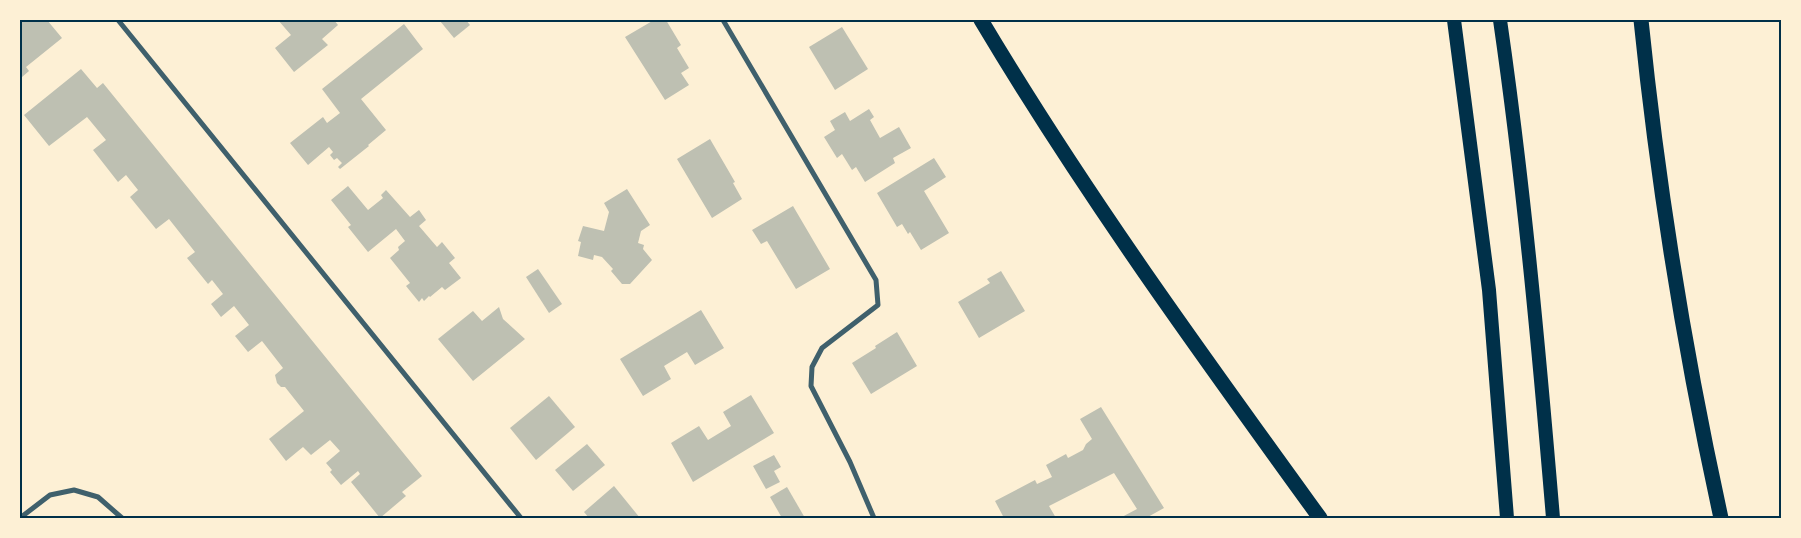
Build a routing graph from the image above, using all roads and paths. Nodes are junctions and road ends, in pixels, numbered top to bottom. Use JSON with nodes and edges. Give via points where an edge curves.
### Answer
{"nodes":[{"id":1,"x":118,"y":20,"type":"edge"},
{"id":2,"x":723,"y":20,"type":"edge"},
{"id":3,"x":981,"y":20,"type":"edge"},
{"id":4,"x":1454,"y":20,"type":"edge"},
{"id":5,"x":1500,"y":20,"type":"edge"},
{"id":6,"x":1641,"y":20,"type":"edge"},
{"id":7,"x":20,"y":518,"type":"edge"},
{"id":8,"x":122,"y":518,"type":"edge"},
{"id":9,"x":521,"y":518,"type":"edge"},
{"id":10,"x":874,"y":518,"type":"edge"},
{"id":11,"x":1320,"y":518,"type":"edge"},
{"id":12,"x":1507,"y":518,"type":"edge"},
{"id":13,"x":1553,"y":518,"type":"edge"},
{"id":14,"x":1721,"y":518,"type":"edge"}],
"edges":[{"from":1,"to":9,"type":"street"},
{"from":2,"to":10,"type":"street","via":[[876,280],[878,305],[822,348],[812,367],[811,386]]},
{"from":3,"to":11,"type":"highway","via":[[1122,240]]},
{"from":4,"to":12,"type":"highway","via":[[1488,290]]},
{"from":5,"to":13,"type":"highway","via":[[1533,289]]},
{"from":6,"to":14,"type":"highway","via":[[1652,128],[1676,284]]},
{"from":7,"to":8,"type":"street","via":[[50,495],[74,490],[98,497]]}]}
